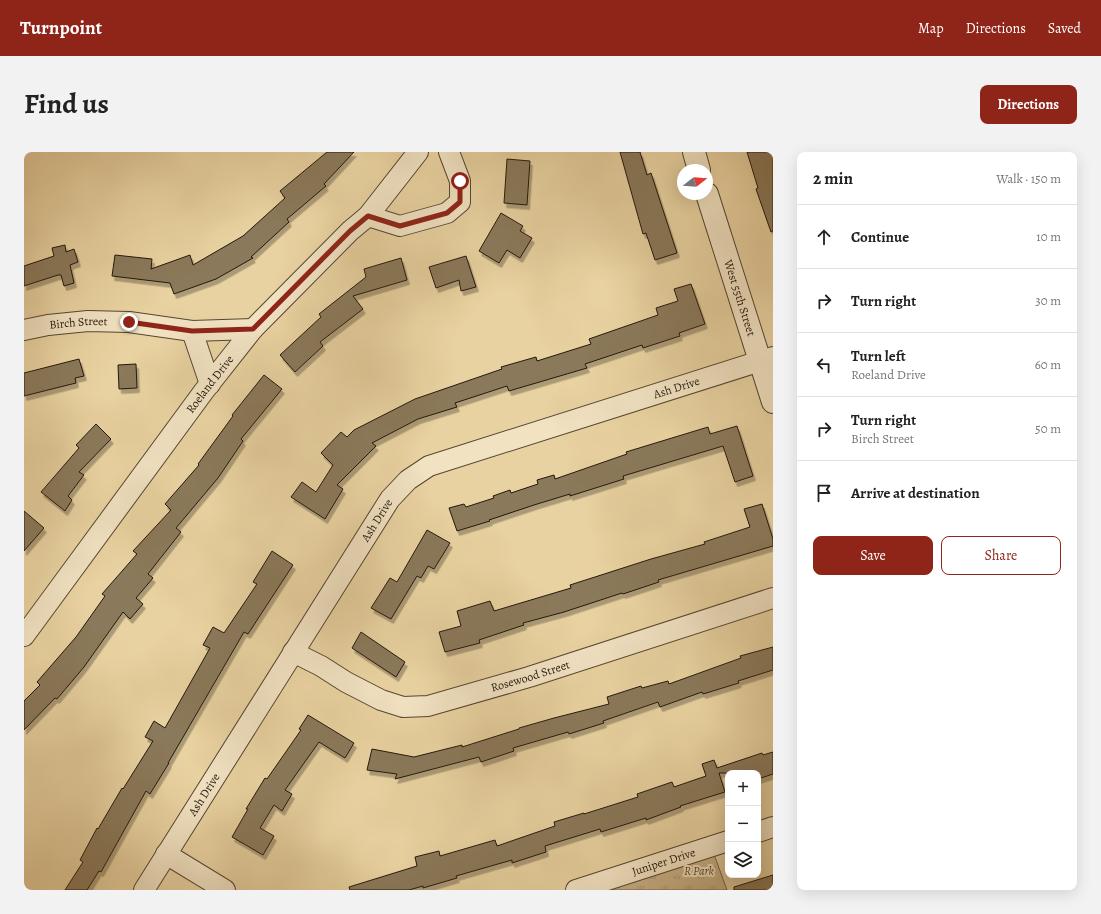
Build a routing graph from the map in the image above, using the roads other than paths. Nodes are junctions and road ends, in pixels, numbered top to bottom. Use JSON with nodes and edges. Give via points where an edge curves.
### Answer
{"nodes":[{"id":1,"x":418,"y":152,"type":"edge"},
{"id":2,"x":449,"y":152,"type":"edge"},
{"id":3,"x":694,"y":152,"type":"edge"},
{"id":4,"x":697,"y":164,"type":"edge"},
{"id":5,"x":709,"y":200,"type":"edge"},
{"id":6,"x":368,"y":216,"type":"junction"},
{"id":7,"x":253,"y":329,"type":"junction"},
{"id":8,"x":24,"y":330,"type":"edge"},
{"id":9,"x":192,"y":331,"type":"junction"},
{"id":10,"x":766,"y":359,"type":"edge"},
{"id":11,"x":210,"y":384,"type":"junction"},
{"id":12,"x":773,"y":402,"type":"edge"},
{"id":13,"x":773,"y":598,"type":"edge"},
{"id":14,"x":24,"y":636,"type":"edge"},
{"id":15,"x":293,"y":652,"type":"junction"},
{"id":16,"x":773,"y":827,"type":"edge"},
{"id":17,"x":761,"y":831,"type":"edge"},
{"id":18,"x":725,"y":842,"type":"edge"},
{"id":19,"x":166,"y":854,"type":"junction"},
{"id":20,"x":144,"y":890,"type":"edge"},
{"id":21,"x":224,"y":890,"type":"edge"},
{"id":22,"x":576,"y":890,"type":"edge"}],
"edges":[{"from":1,"to":6,"type":"street","name":"Roeland Drive"},
{"from":2,"to":6,"type":"street","via":[[460,181],[460,202],[447,213],[400,226]]},
{"from":3,"to":4,"type":"street"},
{"from":5,"to":10,"type":"street","name":"West 55th Street"},
{"from":6,"to":7,"type":"street","name":"Roeland Drive"},
{"from":7,"to":9,"type":"street","name":"Birch Street"},
{"from":7,"to":11,"type":"street","name":"Roeland Drive"},
{"from":8,"to":9,"type":"street","name":"Birch Street","via":[[88,321],[129,322]]},
{"from":9,"to":11,"type":"street"},
{"from":10,"to":12,"type":"street","name":"West 55th Street"},
{"from":10,"to":15,"type":"street","name":"Ash Drive","via":[[429,466],[408,480],[390,498]]},
{"from":11,"to":14,"type":"street","name":"Roeland Drive"},
{"from":13,"to":15,"type":"street","name":"Rosewood Street","via":[[529,677],[428,706],[403,707],[381,700]]},
{"from":15,"to":19,"type":"street","name":"Ash Drive"},
{"from":16,"to":17,"type":"street"},
{"from":18,"to":22,"type":"street","name":"Juniper Drive"},
{"from":19,"to":20,"type":"street","name":"Ash Drive"},
{"from":19,"to":21,"type":"street"}]}
